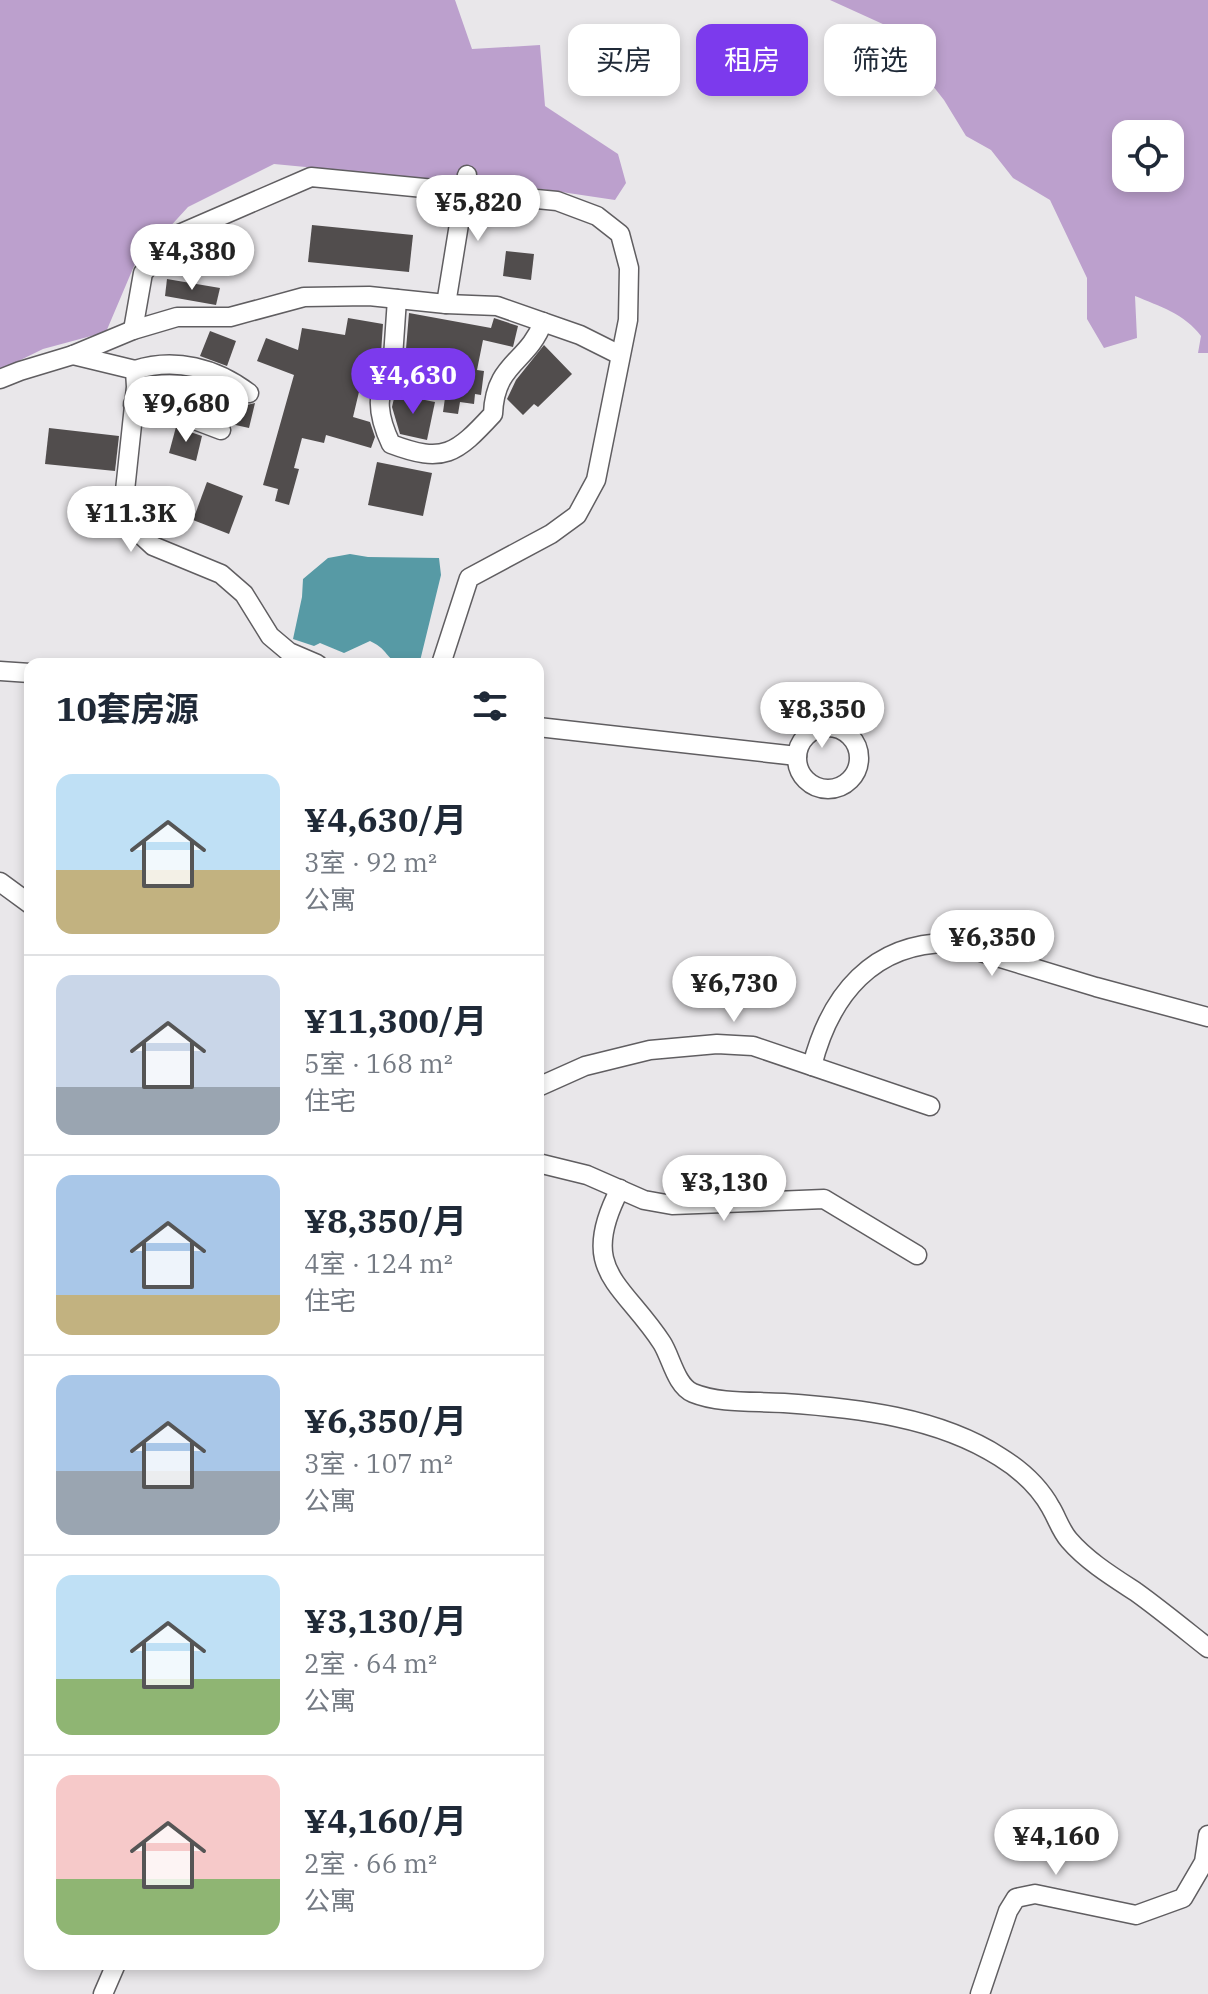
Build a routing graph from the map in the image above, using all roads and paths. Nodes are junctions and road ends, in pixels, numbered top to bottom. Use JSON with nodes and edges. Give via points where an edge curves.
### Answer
{"nodes":[{"id":1,"x":466,"y":184,"type":"junction"},
{"id":2,"x":397,"y":299,"type":"junction"},
{"id":3,"x":446,"y":304,"type":"junction"},
{"id":4,"x":543,"y":322,"type":"junction"},
{"id":5,"x":133,"y":330,"type":"junction"},
{"id":6,"x":73,"y":355,"type":"junction"},
{"id":7,"x":620,"y":355,"type":"junction"},
{"id":8,"x":135,"y":370,"type":"junction"},
{"id":9,"x":0,"y":379,"type":"edge"},
{"id":10,"x":249,"y":393,"type":"dead end"},
{"id":11,"x":133,"y":404,"type":"junction"},
{"id":12,"x":221,"y":430,"type":"dead end"},
{"id":13,"x":303,"y":658,"type":"edge"},
{"id":14,"x":442,"y":658,"type":"edge"},
{"id":15,"x":0,"y":671,"type":"edge"},
{"id":16,"x":24,"y":673,"type":"edge"},
{"id":17,"x":544,"y":728,"type":"edge"},
{"id":18,"x":797,"y":756,"type":"dead end"},
{"id":19,"x":0,"y":882,"type":"edge"},
{"id":20,"x":24,"y":900,"type":"edge"},
{"id":21,"x":1208,"y":1017,"type":"edge"},
{"id":22,"x":812,"y":1066,"type":"junction"},
{"id":23,"x":544,"y":1084,"type":"edge"},
{"id":24,"x":930,"y":1106,"type":"dead end"},
{"id":25,"x":544,"y":1164,"type":"edge"},
{"id":26,"x":620,"y":1189,"type":"junction"},
{"id":27,"x":917,"y":1255,"type":"dead end"},
{"id":28,"x":1208,"y":1648,"type":"edge"},
{"id":29,"x":1208,"y":1835,"type":"edge"},
{"id":30,"x":113,"y":1970,"type":"edge"},
{"id":31,"x":103,"y":1994,"type":"edge"},
{"id":32,"x":980,"y":1994,"type":"edge"}],
"edges":[{"from":1,"to":3,"type":"street"},
{"from":1,"to":5,"type":"street","via":[[311,177],[177,235],[143,273]]},
{"from":1,"to":7,"type":"street","via":[[557,201],[597,216],[620,234],[629,268],[628,320]]},
{"from":2,"to":3,"type":"street"},
{"from":2,"to":4,"type":"street","via":[[392,372],[379,400],[391,444],[414,453],[449,453],[475,434],[493,414],[493,394],[506,370],[530,347]]},
{"from":2,"to":5,"type":"street","via":[[304,297],[230,317],[177,317]]},
{"from":3,"to":4,"type":"street","via":[[497,306]]},
{"from":4,"to":7,"type":"street"},
{"from":5,"to":6,"type":"street"},
{"from":6,"to":8,"type":"street"},
{"from":6,"to":9,"type":"street"},
{"from":7,"to":14,"type":"street","via":[[596,480],[577,515],[469,578]]},
{"from":8,"to":10,"type":"street","via":[[176,363],[230,379]]},
{"from":8,"to":11,"type":"street"},
{"from":11,"to":12,"type":"street"},
{"from":11,"to":13,"type":"street","via":[[126,521],[153,546],[221,574],[244,594],[270,636]]},
{"from":15,"to":16,"type":"street"},
{"from":17,"to":18,"type":"street"},
{"from":19,"to":20,"type":"street"},
{"from":21,"to":22,"type":"street","via":[[951,943],[931,943],[885,957],[863,971],[834,1011]]},
{"from":22,"to":23,"type":"street","via":[[753,1046],[717,1044],[611,1059]]},
{"from":22,"to":24,"type":"street"},
{"from":25,"to":26,"type":"street"},
{"from":26,"to":27,"type":"street","via":[[672,1205],[824,1199]]},
{"from":26,"to":28,"type":"street","via":[[607,1215],[603,1262],[663,1344],[690,1392],[836,1407],[923,1424],[999,1456],[1029,1478],[1068,1539]]},
{"from":29,"to":32,"type":"street","via":[[1204,1862],[1183,1898],[1136,1915],[1035,1894],[1016,1898]]},
{"from":30,"to":31,"type":"street"}]}
